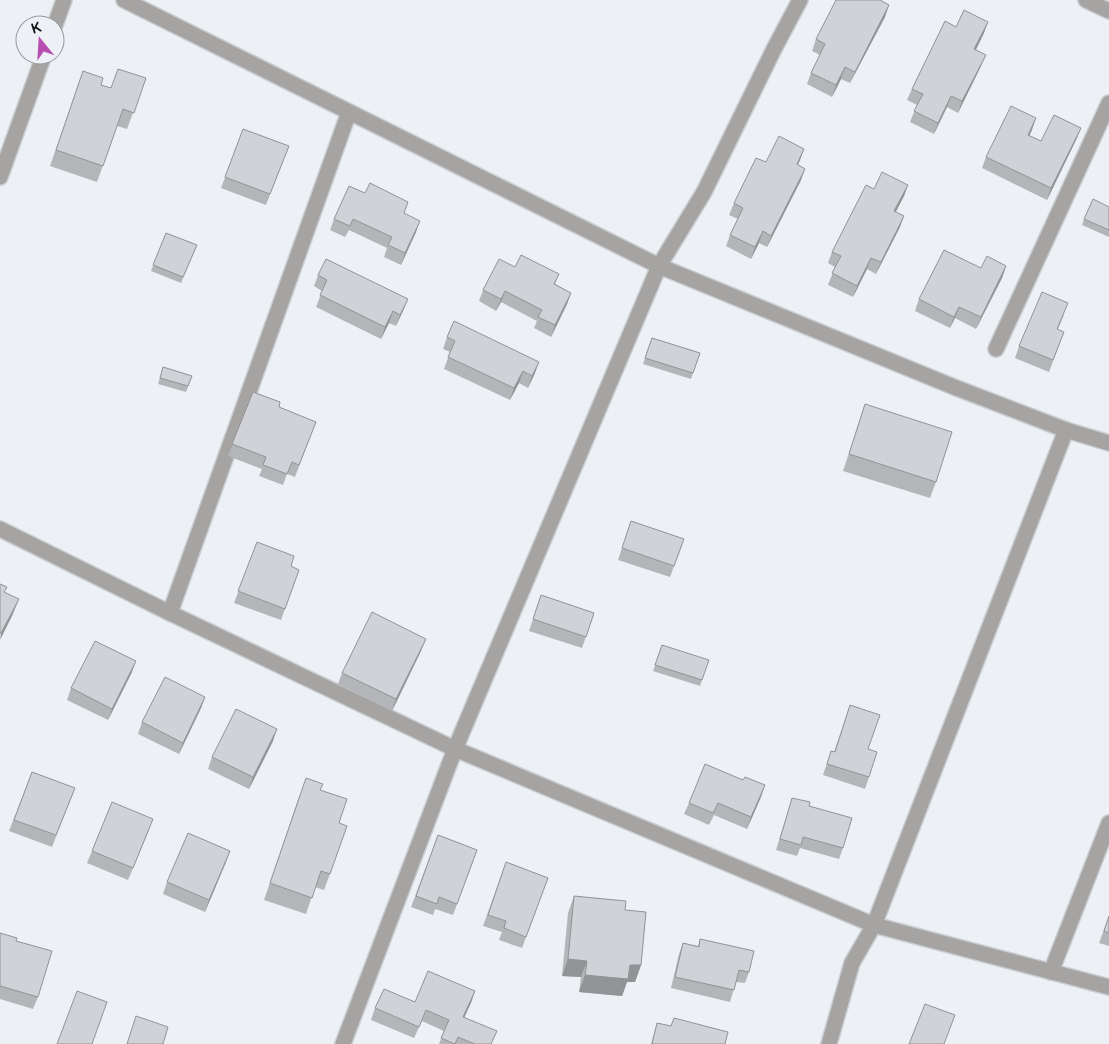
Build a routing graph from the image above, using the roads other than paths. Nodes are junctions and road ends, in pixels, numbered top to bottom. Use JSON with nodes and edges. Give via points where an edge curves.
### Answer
{"nodes":[{"id":1,"x":64,"y":0,"type":"edge"},
{"id":2,"x":124,"y":0,"type":"edge"},
{"id":3,"x":800,"y":0,"type":"edge"},
{"id":4,"x":1086,"y":0,"type":"edge"},
{"id":5,"x":1109,"y":11,"type":"edge"},
{"id":6,"x":59,"y":15,"type":"edge"},
{"id":7,"x":40,"y":65,"type":"edge"},
{"id":8,"x":1109,"y":103,"type":"edge"},
{"id":9,"x":349,"y":112,"type":"junction"},
{"id":10,"x":0,"y":177,"type":"edge"},
{"id":11,"x":658,"y":266,"type":"junction"},
{"id":12,"x":996,"y":349,"type":"dead end"},
{"id":13,"x":1066,"y":430,"type":"junction"},
{"id":14,"x":1108,"y":439,"type":"edge"},
{"id":15,"x":0,"y":529,"type":"edge"},
{"id":16,"x":170,"y":614,"type":"junction"},
{"id":17,"x":455,"y":748,"type":"junction"},
{"id":18,"x":1109,"y":822,"type":"edge"},
{"id":19,"x":874,"y":925,"type":"junction"},
{"id":20,"x":1052,"y":972,"type":"junction"},
{"id":21,"x":1109,"y":987,"type":"edge"},
{"id":22,"x":343,"y":1044,"type":"edge"},
{"id":23,"x":829,"y":1044,"type":"edge"}],
"edges":[{"from":1,"to":6,"type":"street"},
{"from":2,"to":9,"type":"street"},
{"from":3,"to":11,"type":"street","via":[[704,192]]},
{"from":4,"to":5,"type":"street"},
{"from":7,"to":10,"type":"street"},
{"from":8,"to":12,"type":"street"},
{"from":9,"to":11,"type":"street"},
{"from":9,"to":16,"type":"street"},
{"from":11,"to":13,"type":"street"},
{"from":11,"to":17,"type":"street"},
{"from":13,"to":14,"type":"street"},
{"from":13,"to":19,"type":"street"},
{"from":15,"to":16,"type":"street"},
{"from":16,"to":17,"type":"street"},
{"from":17,"to":19,"type":"street"},
{"from":17,"to":22,"type":"street"},
{"from":18,"to":20,"type":"street"},
{"from":19,"to":20,"type":"street"},
{"from":19,"to":23,"type":"street","via":[[852,963]]},
{"from":20,"to":21,"type":"street"}]}
